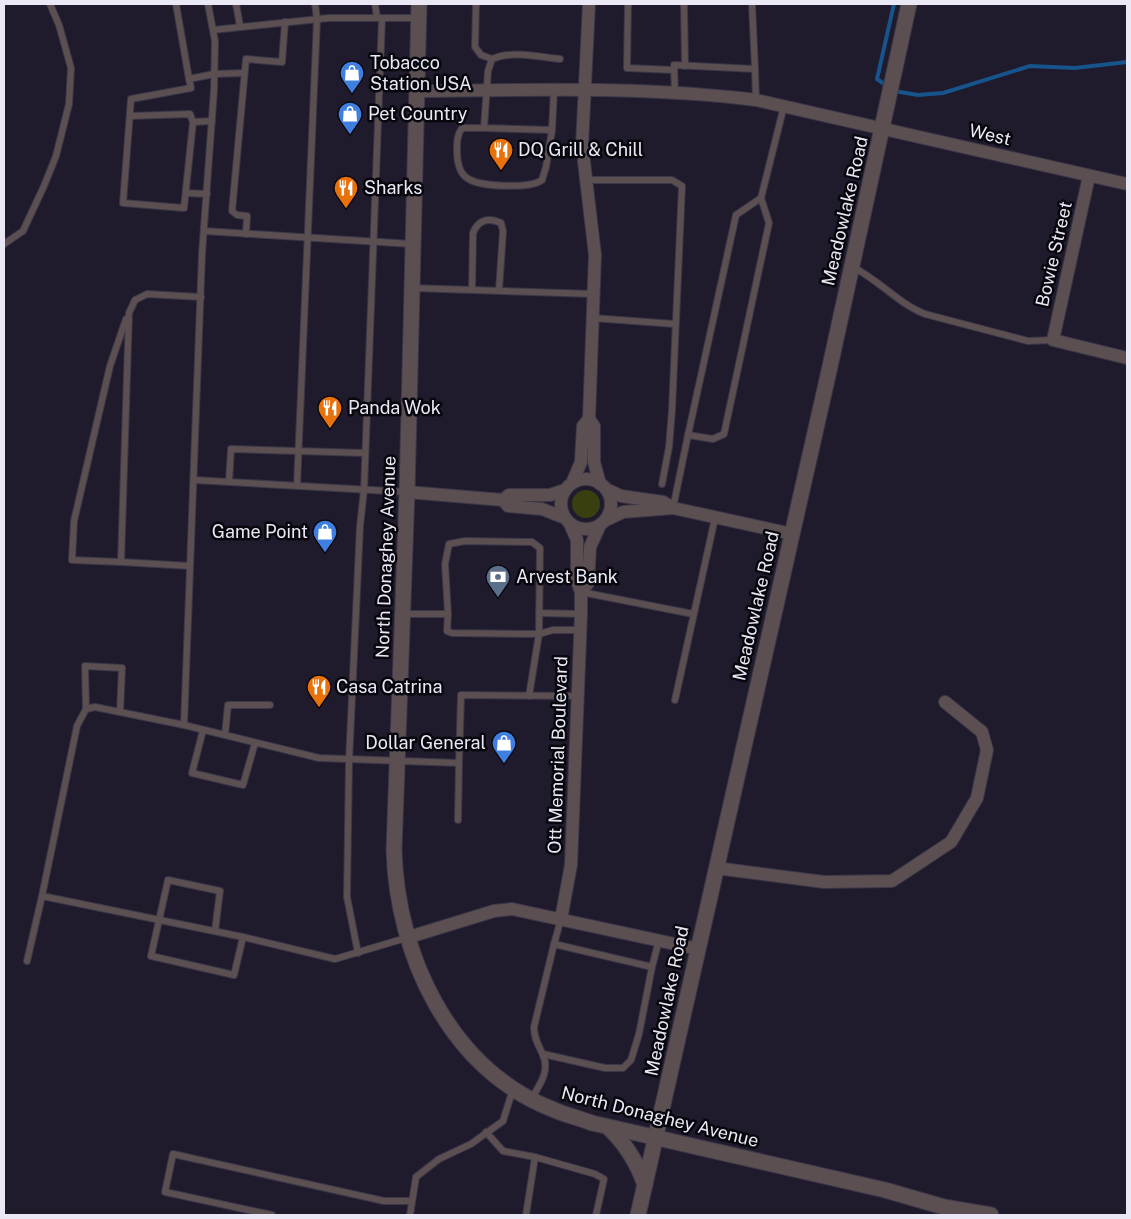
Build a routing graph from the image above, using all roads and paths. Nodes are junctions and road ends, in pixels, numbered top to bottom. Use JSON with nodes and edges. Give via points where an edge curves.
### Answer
{"nodes":[{"id":1,"x":50,"y":4,"type":"edge"},
{"id":2,"x":176,"y":4,"type":"edge"},
{"id":3,"x":208,"y":4,"type":"edge"},
{"id":4,"x":236,"y":4,"type":"edge"},
{"id":5,"x":315,"y":4,"type":"edge"},
{"id":6,"x":375,"y":4,"type":"edge"},
{"id":7,"x":476,"y":4,"type":"edge"},
{"id":8,"x":589,"y":4,"type":"edge"},
{"id":9,"x":628,"y":4,"type":"edge"},
{"id":10,"x":684,"y":4,"type":"edge"},
{"id":11,"x":752,"y":4,"type":"edge"},
{"id":12,"x":909,"y":4,"type":"edge"},
{"id":13,"x":419,"y":11,"type":"edge"},
{"id":14,"x":379,"y":18,"type":"junction"},
{"id":15,"x":317,"y":19,"type":"junction"},
{"id":16,"x":286,"y":22,"type":"junction"},
{"id":17,"x":240,"y":26,"type":"junction"},
{"id":18,"x":213,"y":30,"type":"junction"},
{"id":19,"x":492,"y":59,"type":"junction"},
{"id":20,"x":560,"y":59,"type":"dead end"},
{"id":21,"x":685,"y":66,"type":"junction"},
{"id":22,"x":755,"y":69,"type":"junction"},
{"id":23,"x":674,"y":70,"type":"junction"},
{"id":24,"x":244,"y":73,"type":"junction"},
{"id":25,"x":214,"y":74,"type":"junction"},
{"id":26,"x":189,"y":80,"type":"junction"},
{"id":27,"x":554,"y":90,"type":"junction"},
{"id":28,"x":585,"y":90,"type":"junction"},
{"id":29,"x":417,"y":91,"type":"junction"},
{"id":30,"x":486,"y":91,"type":"junction"},
{"id":31,"x":675,"y":94,"type":"junction"},
{"id":32,"x":756,"y":100,"type":"junction"},
{"id":33,"x":784,"y":106,"type":"junction"},
{"id":34,"x":130,"y":116,"type":"junction"},
{"id":35,"x":212,"y":121,"type":"junction"},
{"id":36,"x":193,"y":122,"type":"junction"},
{"id":37,"x":484,"y":128,"type":"junction"},
{"id":38,"x":883,"y":129,"type":"junction"},
{"id":39,"x":552,"y":130,"type":"junction"},
{"id":40,"x":1089,"y":176,"type":"junction"},
{"id":41,"x":586,"y":180,"type":"junction"},
{"id":42,"x":1127,"y":184,"type":"edge"},
{"id":43,"x":186,"y":193,"type":"junction"},
{"id":44,"x":207,"y":194,"type":"junction"},
{"id":45,"x":762,"y":198,"type":"junction"},
{"id":46,"x":204,"y":231,"type":"junction"},
{"id":47,"x":246,"y":234,"type":"junction"},
{"id":48,"x":308,"y":238,"type":"junction"},
{"id":49,"x":374,"y":242,"type":"junction"},
{"id":50,"x":4,"y":244,"type":"edge"},
{"id":51,"x":413,"y":244,"type":"junction"},
{"id":52,"x":852,"y":267,"type":"junction"},
{"id":53,"x":412,"y":288,"type":"junction"},
{"id":54,"x":472,"y":290,"type":"junction"},
{"id":55,"x":499,"y":290,"type":"junction"},
{"id":56,"x":594,"y":294,"type":"junction"},
{"id":57,"x":201,"y":297,"type":"junction"},
{"id":58,"x":128,"y":313,"type":"junction"},
{"id":59,"x":593,"y":318,"type":"junction"},
{"id":60,"x":674,"y":324,"type":"junction"},
{"id":61,"x":1053,"y":340,"type":"junction"},
{"id":62,"x":1127,"y":358,"type":"edge"},
{"id":63,"x":589,"y":419,"type":"junction"},
{"id":64,"x":688,"y":435,"type":"junction"},
{"id":65,"x":298,"y":451,"type":"junction"},
{"id":66,"x":365,"y":453,"type":"junction"},
{"id":67,"x":194,"y":480,"type":"junction"},
{"id":68,"x":229,"y":482,"type":"junction"},
{"id":69,"x":662,"y":484,"type":"dead end"},
{"id":70,"x":297,"y":486,"type":"junction"},
{"id":71,"x":603,"y":486,"type":"junction"},
{"id":72,"x":569,"y":487,"type":"junction"},
{"id":73,"x":364,"y":490,"type":"junction"},
{"id":74,"x":407,"y":492,"type":"junction"},
{"id":75,"x":503,"y":500,"type":"junction"},
{"id":76,"x":673,"y":508,"type":"junction"},
{"id":77,"x":715,"y":518,"type":"junction"},
{"id":78,"x":568,"y":521,"type":"junction"},
{"id":79,"x":603,"y":522,"type":"junction"},
{"id":80,"x":792,"y":534,"type":"junction"},
{"id":81,"x":121,"y":562,"type":"junction"},
{"id":82,"x":190,"y":566,"type":"junction"},
{"id":83,"x":581,"y":592,"type":"junction"},
{"id":84,"x":539,"y":613,"type":"junction"},
{"id":85,"x":403,"y":614,"type":"junction"},
{"id":86,"x":448,"y":614,"type":"junction"},
{"id":87,"x":581,"y":614,"type":"junction"},
{"id":88,"x":693,"y":614,"type":"junction"},
{"id":89,"x":580,"y":630,"type":"junction"},
{"id":90,"x":539,"y":634,"type":"junction"},
{"id":91,"x":530,"y":696,"type":"junction"},
{"id":92,"x":578,"y":696,"type":"junction"},
{"id":93,"x":674,"y":700,"type":"dead end"},
{"id":94,"x":945,"y":702,"type":"dead end"},
{"id":95,"x":270,"y":705,"type":"dead end"},
{"id":96,"x":86,"y":709,"type":"junction"},
{"id":97,"x":120,"y":712,"type":"junction"},
{"id":98,"x":184,"y":725,"type":"junction"},
{"id":99,"x":204,"y":730,"type":"junction"},
{"id":100,"x":225,"y":735,"type":"junction"},
{"id":101,"x":255,"y":743,"type":"junction"},
{"id":102,"x":349,"y":761,"type":"junction"},
{"id":103,"x":397,"y":762,"type":"junction"},
{"id":104,"x":459,"y":763,"type":"junction"},
{"id":105,"x":458,"y":820,"type":"dead end"},
{"id":106,"x":716,"y":868,"type":"junction"},
{"id":107,"x":42,"y":896,"type":"junction"},
{"id":108,"x":560,"y":919,"type":"junction"},
{"id":109,"x":159,"y":921,"type":"junction"},
{"id":110,"x":215,"y":932,"type":"junction"},
{"id":111,"x":243,"y":937,"type":"junction"},
{"id":112,"x":406,"y":938,"type":"junction"},
{"id":113,"x":658,"y":940,"type":"junction"},
{"id":114,"x":554,"y":944,"type":"junction"},
{"id":115,"x":698,"y":949,"type":"junction"},
{"id":116,"x":358,"y":953,"type":"junction"},
{"id":117,"x":27,"y":961,"type":"dead end"},
{"id":118,"x":652,"y":967,"type":"junction"},
{"id":119,"x":543,"y":1054,"type":"junction"},
{"id":120,"x":513,"y":1087,"type":"junction"},
{"id":121,"x":532,"y":1098,"type":"junction"},
{"id":122,"x":606,"y":1126,"type":"junction"},
{"id":123,"x":486,"y":1132,"type":"junction"},
{"id":124,"x":656,"y":1137,"type":"junction"},
{"id":125,"x":535,"y":1157,"type":"junction"},
{"id":126,"x":645,"y":1185,"type":"junction"},
{"id":127,"x":412,"y":1202,"type":"junction"},
{"id":128,"x":943,"y":1211,"type":"edge"},
{"id":129,"x":272,"y":1215,"type":"edge"},
{"id":130,"x":410,"y":1215,"type":"edge"},
{"id":131,"x":526,"y":1215,"type":"edge"},
{"id":132,"x":596,"y":1215,"type":"edge"},
{"id":133,"x":638,"y":1215,"type":"edge"},
{"id":134,"x":990,"y":1215,"type":"edge"}],
"edges":[{"from":1,"to":50,"type":"lane","via":[[71,68],[69,104],[56,156],[44,186],[23,231]]},
{"from":2,"to":26,"type":"lane"},
{"from":3,"to":18,"type":"lane"},
{"from":4,"to":17,"type":"lane"},
{"from":5,"to":15,"type":"lane"},
{"from":6,"to":14,"type":"lane"},
{"from":7,"to":19,"type":"lane","via":[[475,47],[481,55]]},
{"from":8,"to":28,"type":"street"},
{"from":9,"to":23,"type":"lane","via":[[627,68]]},
{"from":10,"to":21,"type":"lane"},
{"from":11,"to":22,"type":"lane"},
{"from":12,"to":38,"type":"street","name":"Meadowlake Road"},
{"from":13,"to":14,"type":"lane"},
{"from":13,"to":29,"type":"street","name":"North Donaghey Avenue"},
{"from":14,"to":15,"type":"lane"},
{"from":14,"to":49,"type":"lane"},
{"from":15,"to":16,"type":"lane"},
{"from":15,"to":48,"type":"lane"},
{"from":16,"to":17,"type":"lane"},
{"from":16,"to":24,"type":"lane","via":[[282,62],[246,59]]},
{"from":17,"to":18,"type":"lane"},
{"from":18,"to":25,"type":"lane"},
{"from":19,"to":20,"type":"lane","via":[[502,55]]},
{"from":19,"to":30,"type":"lane"},
{"from":21,"to":22,"type":"lane"},
{"from":21,"to":23,"type":"lane","via":[[674,65]]},
{"from":22,"to":32,"type":"lane"},
{"from":23,"to":31,"type":"lane"},
{"from":24,"to":25,"type":"lane"},
{"from":24,"to":47,"type":"lane","via":[[232,211],[247,216]]},
{"from":25,"to":26,"type":"lane"},
{"from":25,"to":35,"type":"lane"},
{"from":26,"to":34,"type":"lane","via":[[191,88],[131,99]]},
{"from":27,"to":28,"type":"street","name":"West"},
{"from":27,"to":30,"type":"street","name":"West"},
{"from":27,"to":39,"type":"lane"},
{"from":28,"to":31,"type":"street","name":"West"},
{"from":28,"to":41,"type":"street","via":[[582,145]]},
{"from":29,"to":30,"type":"street","name":"West"},
{"from":29,"to":51,"type":"street","name":"North Donaghey Avenue"},
{"from":30,"to":37,"type":"lane"},
{"from":31,"to":32,"type":"street","name":"West"},
{"from":32,"to":33,"type":"street","name":"West"},
{"from":33,"to":38,"type":"street","name":"West"},
{"from":33,"to":45,"type":"lane"},
{"from":34,"to":36,"type":"lane","via":[[190,114]]},
{"from":34,"to":43,"type":"lane","via":[[123,202],[184,208]]},
{"from":35,"to":36,"type":"lane"},
{"from":35,"to":44,"type":"lane"},
{"from":36,"to":43,"type":"lane"},
{"from":37,"to":39,"type":"lane"},
{"from":37,"to":39,"type":"lane","via":[[462,128],[458,134],[458,162],[466,178],[481,183],[530,186],[542,180]]},
{"from":38,"to":40,"type":"street","name":"West"},
{"from":38,"to":52,"type":"street","name":"Meadowlake Road"},
{"from":40,"to":42,"type":"street","name":"West"},
{"from":40,"to":61,"type":"street","name":"Bowie Street"},
{"from":41,"to":56,"type":"street","via":[[595,255]]},
{"from":41,"to":60,"type":"lane","via":[[672,180],[682,186]]},
{"from":43,"to":44,"type":"lane"},
{"from":44,"to":46,"type":"lane"},
{"from":45,"to":64,"type":"lane","via":[[736,214]]},
{"from":45,"to":64,"type":"lane","via":[[769,223],[724,434],[713,439]]},
{"from":46,"to":47,"type":"lane"},
{"from":46,"to":57,"type":"lane"},
{"from":47,"to":48,"type":"lane"},
{"from":48,"to":49,"type":"lane"},
{"from":48,"to":65,"type":"lane"},
{"from":49,"to":51,"type":"lane"},
{"from":49,"to":66,"type":"lane"},
{"from":51,"to":53,"type":"street","name":"North Donaghey Avenue"},
{"from":52,"to":61,"type":"lane","via":[[872,277],[912,309],[1028,341]]},
{"from":52,"to":80,"type":"street","name":"Meadowlake Road"},
{"from":53,"to":54,"type":"lane"},
{"from":53,"to":74,"type":"street","name":"North Donaghey Avenue"},
{"from":54,"to":55,"type":"lane"},
{"from":54,"to":55,"type":"lane","via":[[473,233],[483,220],[501,223],[503,231]]},
{"from":55,"to":56,"type":"lane"},
{"from":56,"to":59,"type":"street"},
{"from":57,"to":58,"type":"lane","via":[[147,294],[135,300]]},
{"from":57,"to":67,"type":"lane"},
{"from":58,"to":81,"type":"lane"},
{"from":58,"to":81,"type":"lane","via":[[110,366],[74,522],[72,560]]},
{"from":59,"to":60,"type":"lane"},
{"from":59,"to":63,"type":"street"},
{"from":60,"to":69,"type":"lane","via":[[672,410]]},
{"from":61,"to":62,"type":"street"},
{"from":63,"to":71,"type":"street","via":[[594,426],[594,462]]},
{"from":63,"to":72,"type":"street","via":[[583,426],[581,462]]},
{"from":64,"to":76,"type":"lane"},
{"from":65,"to":66,"type":"lane"},
{"from":65,"to":68,"type":"lane","via":[[231,449]]},
{"from":65,"to":70,"type":"lane"},
{"from":66,"to":73,"type":"lane"},
{"from":67,"to":68,"type":"lane"},
{"from":67,"to":82,"type":"lane"},
{"from":68,"to":70,"type":"lane"},
{"from":70,"to":73,"type":"lane"},
{"from":71,"to":72,"type":"street","via":[[586,479]]},
{"from":71,"to":76,"type":"street","via":[[630,498],[663,502]]},
{"from":71,"to":79,"type":"street","via":[[611,504]]},
{"from":72,"to":75,"type":"street","via":[[550,495],[509,495]]},
{"from":72,"to":78,"type":"street","via":[[561,502]]},
{"from":73,"to":74,"type":"lane"},
{"from":73,"to":102,"type":"lane"},
{"from":74,"to":75,"type":"street"},
{"from":74,"to":85,"type":"street","name":"North Donaghey Avenue"},
{"from":75,"to":78,"type":"street","via":[[508,506],[542,509]]},
{"from":76,"to":77,"type":"street"},
{"from":76,"to":79,"type":"street","via":[[623,512]]},
{"from":77,"to":80,"type":"street"},
{"from":77,"to":88,"type":"lane"},
{"from":78,"to":79,"type":"street","via":[[587,529]]},
{"from":78,"to":83,"type":"street","name":"Ott Memorial Boulevard","via":[[577,540],[576,581]]},
{"from":79,"to":83,"type":"street","name":"Ott Memorial Boulevard","via":[[590,547],[588,583]]},
{"from":80,"to":106,"type":"street","name":"Meadowlake Road"},
{"from":81,"to":82,"type":"lane"},
{"from":82,"to":98,"type":"lane"},
{"from":83,"to":87,"type":"street","name":"Ott Memorial Boulevard"},
{"from":83,"to":88,"type":"lane"},
{"from":84,"to":86,"type":"lane","via":[[540,548],[532,542],[465,541],[450,544],[446,564]]},
{"from":84,"to":87,"type":"lane"},
{"from":84,"to":90,"type":"lane"},
{"from":85,"to":86,"type":"lane"},
{"from":85,"to":103,"type":"street","name":"North Donaghey Avenue"},
{"from":86,"to":90,"type":"lane","via":[[447,631],[452,633]]},
{"from":87,"to":89,"type":"street","name":"Ott Memorial Boulevard"},
{"from":88,"to":93,"type":"lane"},
{"from":89,"to":90,"type":"lane","via":[[553,630]]},
{"from":89,"to":92,"type":"street","name":"Ott Memorial Boulevard"},
{"from":90,"to":91,"type":"lane"},
{"from":91,"to":92,"type":"lane"},
{"from":91,"to":104,"type":"lane","via":[[461,695]]},
{"from":92,"to":108,"type":"street","name":"Ott Memorial Boulevard","via":[[571,865]]},
{"from":94,"to":106,"type":"street","via":[[982,732],[987,750],[977,798],[951,842],[892,882],[824,882]]},
{"from":95,"to":100,"type":"lane","via":[[228,705]]},
{"from":96,"to":97,"type":"lane","via":[[95,707]]},
{"from":96,"to":97,"type":"lane","via":[[86,666],[122,668]]},
{"from":96,"to":107,"type":"lane","via":[[77,726]]},
{"from":97,"to":98,"type":"lane"},
{"from":98,"to":99,"type":"lane"},
{"from":99,"to":100,"type":"lane"},
{"from":99,"to":101,"type":"lane","via":[[192,773],[243,785]]},
{"from":100,"to":101,"type":"lane"},
{"from":101,"to":102,"type":"lane","via":[[319,758]]},
{"from":102,"to":103,"type":"lane"},
{"from":102,"to":116,"type":"lane","via":[[347,898]]},
{"from":103,"to":104,"type":"lane"},
{"from":103,"to":112,"type":"street","name":"North Donaghey Avenue","via":[[395,882]]},
{"from":104,"to":105,"type":"lane"},
{"from":106,"to":115,"type":"street","name":"Meadowlake Road"},
{"from":107,"to":109,"type":"lane"},
{"from":107,"to":117,"type":"lane"},
{"from":108,"to":112,"type":"street","via":[[512,909],[494,911]]},
{"from":108,"to":113,"type":"street"},
{"from":108,"to":114,"type":"lane"},
{"from":109,"to":110,"type":"lane"},
{"from":109,"to":110,"type":"lane","via":[[168,880],[220,891]]},
{"from":109,"to":111,"type":"lane","via":[[151,956],[234,975]]},
{"from":110,"to":111,"type":"lane"},
{"from":111,"to":116,"type":"lane","via":[[335,959]]},
{"from":112,"to":116,"type":"lane"},
{"from":112,"to":120,"type":"street","name":"North Donaghey Avenue","via":[[437,1007],[485,1065]]},
{"from":113,"to":115,"type":"street"},
{"from":113,"to":118,"type":"lane"},
{"from":114,"to":118,"type":"lane"},
{"from":114,"to":119,"type":"lane","via":[[534,1027],[536,1043]]},
{"from":115,"to":124,"type":"street","name":"Meadowlake Road"},
{"from":118,"to":119,"type":"lane","via":[[636,1043],[631,1060],[623,1068],[605,1068]]},
{"from":119,"to":121,"type":"lane","via":[[546,1070]]},
{"from":120,"to":121,"type":"street","name":"North Donaghey Avenue"},
{"from":120,"to":123,"type":"lane","via":[[502,1121]]},
{"from":121,"to":122,"type":"street","name":"North Donaghey Avenue","via":[[551,1109]]},
{"from":122,"to":124,"type":"street","name":"North Donaghey Avenue"},
{"from":122,"to":126,"type":"street","via":[[631,1154]]},
{"from":123,"to":125,"type":"lane","via":[[503,1151]]},
{"from":123,"to":127,"type":"lane","via":[[471,1144],[439,1159],[416,1177]]},
{"from":124,"to":126,"type":"street","name":"Meadowlake Road"},
{"from":124,"to":128,"type":"street","name":"North Donaghey Avenue","via":[[885,1190]]},
{"from":125,"to":131,"type":"lane"},
{"from":125,"to":132,"type":"lane","via":[[604,1178]]},
{"from":126,"to":133,"type":"street","name":"Meadowlake Road"},
{"from":127,"to":129,"type":"lane","via":[[384,1200],[173,1154],[165,1192]]},
{"from":127,"to":130,"type":"lane"},
{"from":128,"to":134,"type":"street","name":"North Donaghey Avenue"}]}
